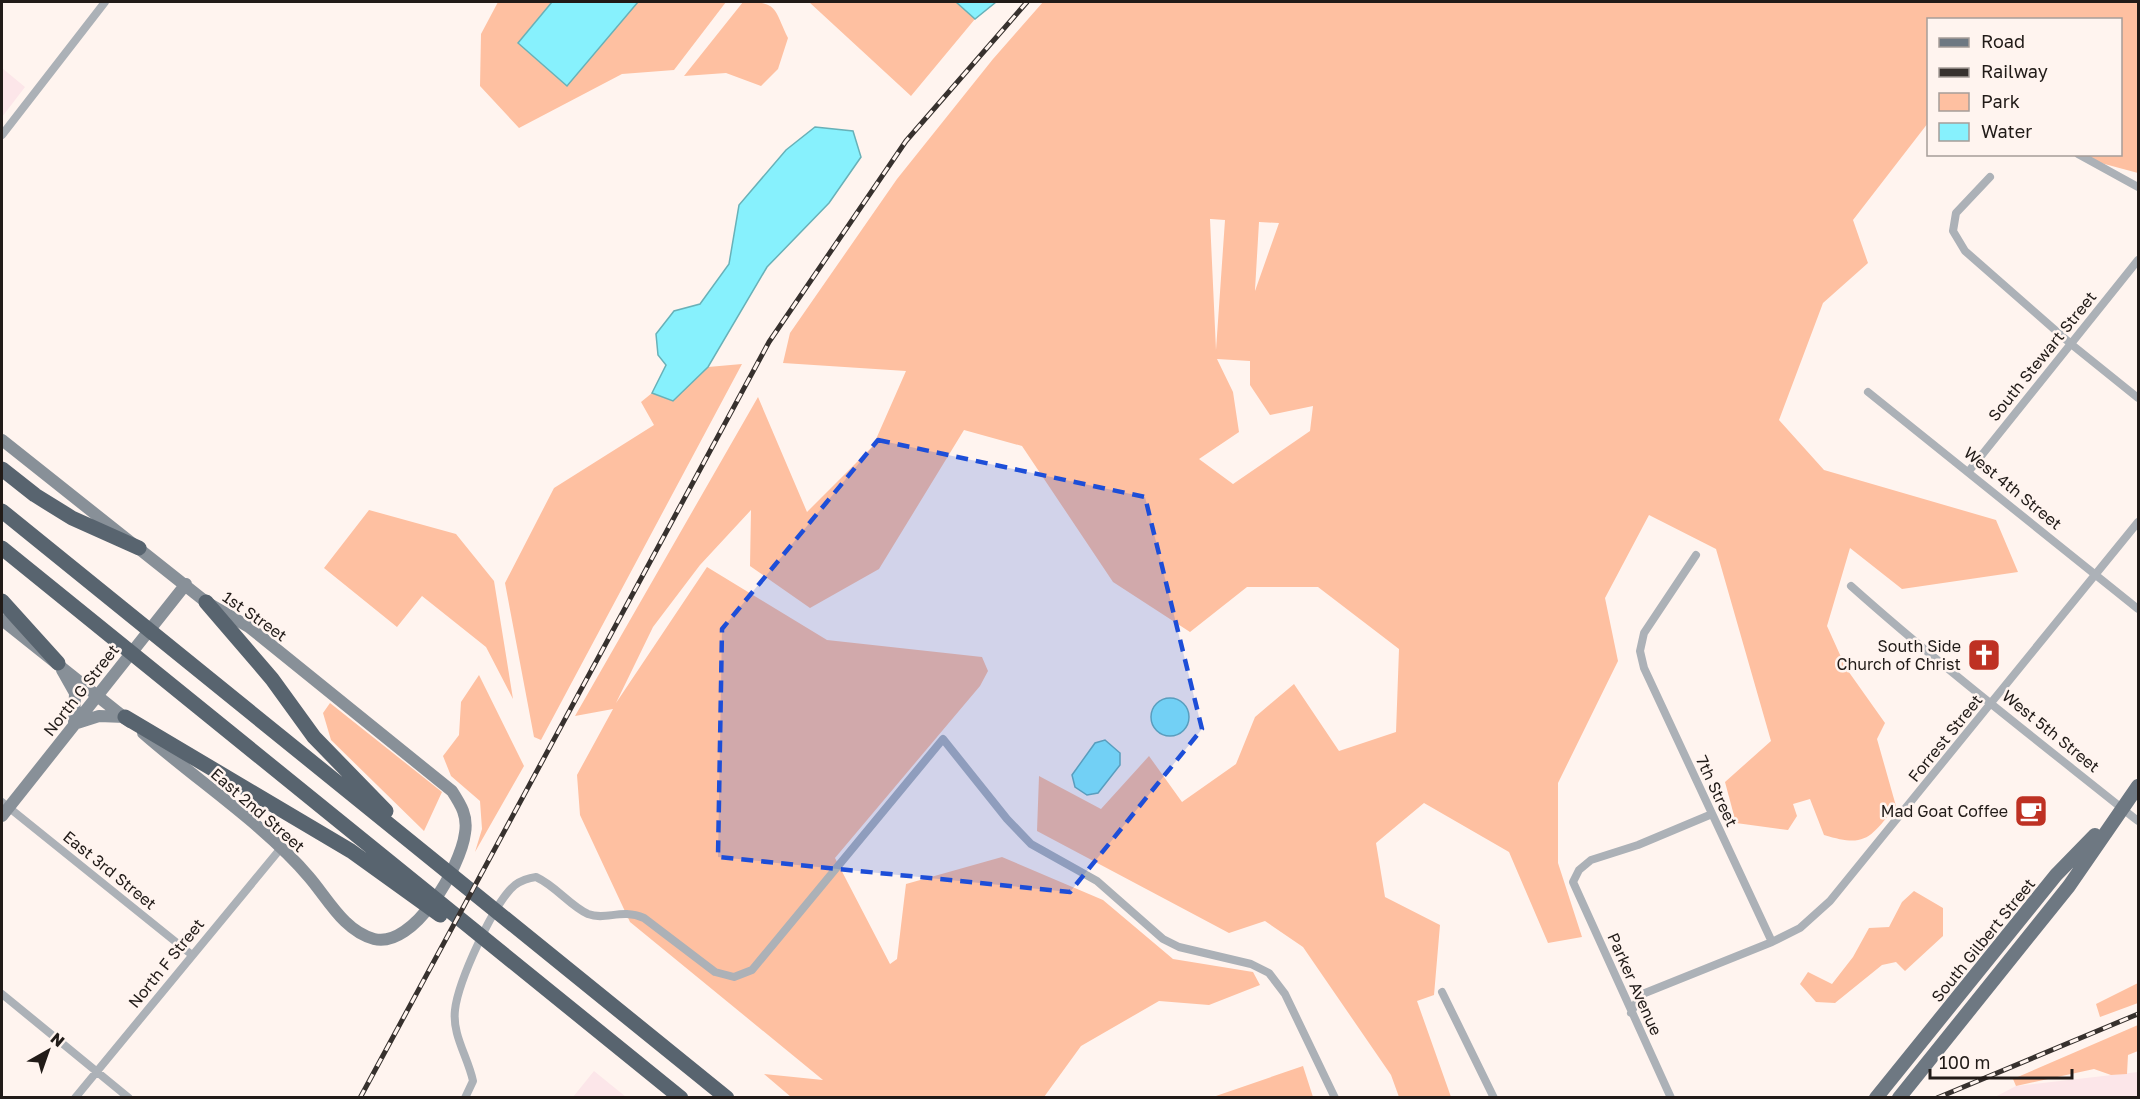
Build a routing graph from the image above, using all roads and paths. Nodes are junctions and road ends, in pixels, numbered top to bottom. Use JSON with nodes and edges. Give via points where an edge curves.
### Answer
{"nodes":[{"id":1,"x":105,"y":2,"type":"edge"},
{"id":2,"x":2,"y":135,"type":"edge"},
{"id":3,"x":2082,"y":156,"type":"edge"},
{"id":4,"x":1990,"y":177,"type":"dead end"},
{"id":5,"x":2139,"y":187,"type":"edge"},
{"id":6,"x":2139,"y":261,"type":"edge"},
{"id":7,"x":2071,"y":344,"type":"junction"},
{"id":8,"x":1868,"y":392,"type":"dead end"},
{"id":9,"x":2139,"y":398,"type":"edge"},
{"id":10,"x":2,"y":440,"type":"edge"},
{"id":11,"x":2,"y":469,"type":"edge"},
{"id":12,"x":1969,"y":471,"type":"junction"},
{"id":13,"x":2,"y":511,"type":"edge"},
{"id":14,"x":2139,"y":522,"type":"edge"},
{"id":15,"x":2,"y":548,"type":"edge"},
{"id":16,"x":139,"y":548,"type":"junction"},
{"id":17,"x":1696,"y":555,"type":"dead end"},
{"id":18,"x":2096,"y":574,"type":"junction"},
{"id":19,"x":186,"y":584,"type":"junction"},
{"id":20,"x":1851,"y":586,"type":"dead end"},
{"id":21,"x":2,"y":601,"type":"edge"},
{"id":22,"x":206,"y":602,"type":"junction"},
{"id":23,"x":2139,"y":609,"type":"edge"},
{"id":24,"x":2,"y":620,"type":"edge"},
{"id":25,"x":58,"y":663,"type":"junction"},
{"id":26,"x":97,"y":694,"type":"junction"},
{"id":27,"x":1993,"y":703,"type":"junction"},
{"id":28,"x":125,"y":717,"type":"junction"},
{"id":29,"x":74,"y":724,"type":"junction"},
{"id":30,"x":2139,"y":786,"type":"edge"},
{"id":31,"x":2121,"y":807,"type":"junction"},
{"id":32,"x":4,"y":808,"type":"edge"},
{"id":33,"x":1712,"y":814,"type":"junction"},
{"id":34,"x":2139,"y":821,"type":"edge"},
{"id":35,"x":418,"y":847,"type":"junction"},
{"id":36,"x":281,"y":848,"type":"junction"},
{"id":37,"x":416,"y":890,"type":"junction"},
{"id":38,"x":397,"y":937,"type":"joint"},
{"id":39,"x":1772,"y":942,"type":"junction"},
{"id":40,"x":192,"y":955,"type":"junction"},
{"id":41,"x":1442,"y":992,"type":"dead end"},
{"id":42,"x":2,"y":994,"type":"edge"},
{"id":43,"x":1631,"y":1013,"type":"junction"},
{"id":44,"x":97,"y":1070,"type":"junction"},
{"id":45,"x":75,"y":1098,"type":"edge"},
{"id":46,"x":129,"y":1098,"type":"edge"},
{"id":47,"x":465,"y":1098,"type":"edge"},
{"id":48,"x":681,"y":1098,"type":"edge"},
{"id":49,"x":728,"y":1098,"type":"edge"},
{"id":50,"x":1335,"y":1098,"type":"edge"},
{"id":51,"x":1494,"y":1098,"type":"edge"},
{"id":52,"x":1671,"y":1098,"type":"edge"},
{"id":53,"x":1876,"y":1098,"type":"edge"},
{"id":54,"x":1899,"y":1098,"type":"edge"}],
"edges":[{"from":1,"to":2,"type":"street"},
{"from":3,"to":5,"type":"street"},
{"from":4,"to":7,"type":"street","via":[[1956,213],[1953,231],[1965,251]]},
{"from":6,"to":7,"type":"street","name":"South Stewart Street"},
{"from":7,"to":9,"type":"street"},
{"from":7,"to":12,"type":"street","name":"South Stewart Street"},
{"from":8,"to":12,"type":"street","name":"West 4th Street"},
{"from":10,"to":16,"type":"street","name":"1st Street"},
{"from":11,"to":16,"type":"highway","via":[[72,519]]},
{"from":12,"to":18,"type":"street","name":"West 4th Street"},
{"from":13,"to":35,"type":"highway"},
{"from":14,"to":18,"type":"street","name":"Forrest Street"},
{"from":15,"to":37,"type":"highway"},
{"from":16,"to":19,"type":"street","name":"1st Street"},
{"from":17,"to":33,"type":"street","name":"7th Street","via":[[1644,633],[1640,651],[1644,668]]},
{"from":18,"to":23,"type":"street","name":"West 4th Street"},
{"from":18,"to":27,"type":"street","name":"Forrest Street"},
{"from":19,"to":22,"type":"street","name":"1st Street"},
{"from":19,"to":26,"type":"street","name":"North G Street"},
{"from":20,"to":27,"type":"street","name":"West 5th Street","via":[[1955,676]]},
{"from":21,"to":25,"type":"highway"},
{"from":22,"to":35,"type":"highway","via":[[272,679],[314,737]]},
{"from":22,"to":38,"type":"street","name":"1st Street","via":[[249,627],[453,790],[465,811],[465,834],[437,895],[415,926]]},
{"from":24,"to":25,"type":"street","name":"East 2nd Street"},
{"from":25,"to":26,"type":"street","name":"East 2nd Street"},
{"from":25,"to":29,"type":"street","via":[[75,693]]},
{"from":26,"to":28,"type":"street","name":"East 2nd Street"},
{"from":26,"to":29,"type":"street","name":"North G Street"},
{"from":27,"to":31,"type":"street","name":"West 5th Street"},
{"from":27,"to":39,"type":"street","name":"Forrest Street","via":[[1830,901],[1800,928]]},
{"from":28,"to":29,"type":"street","via":[[99,716]]},
{"from":28,"to":36,"type":"street","name":"East 2nd Street"},
{"from":28,"to":37,"type":"highway"},
{"from":29,"to":32,"type":"street","name":"North G Street"},
{"from":30,"to":31,"type":"main road","name":"South Gilbert Street"},
{"from":31,"to":34,"type":"street","name":"West 5th Street"},
{"from":31,"to":53,"type":"main road","name":"South Gilbert Street","via":[[2056,875]]},
{"from":31,"to":54,"type":"main road","name":"South Gilbert Street","via":[[2069,886]]},
{"from":32,"to":40,"type":"street","name":"East 3rd Street"},
{"from":33,"to":39,"type":"street","name":"7th Street"},
{"from":33,"to":43,"type":"street","name":"Parker Avenue","via":[[1591,860],[1573,882]]},
{"from":35,"to":49,"type":"highway"},
{"from":36,"to":38,"type":"street","name":"East 2nd Street","via":[[358,933],[376,940]]},
{"from":36,"to":40,"type":"street","name":"North F Street"},
{"from":37,"to":48,"type":"highway"},
{"from":39,"to":43,"type":"street","name":"Forrest Street","via":[[1640,995]]},
{"from":40,"to":44,"type":"street","name":"North F Street"},
{"from":41,"to":51,"type":"street"},
{"from":42,"to":44,"type":"street"},
{"from":43,"to":52,"type":"street","name":"Parker Avenue"},
{"from":44,"to":45,"type":"street","name":"North F Street"},
{"from":44,"to":46,"type":"street"},
{"from":47,"to":50,"type":"street","via":[[473,1081],[461,1049],[455,1011],[472,956],[506,893],[525,879],[536,878],[551,884],[586,913],[634,914],[715,972],[734,977],[752,970],[943,739],[1031,844],[1097,881],[1163,939],[1179,948],[1251,964],[1269,973],[1285,994]]}]}
